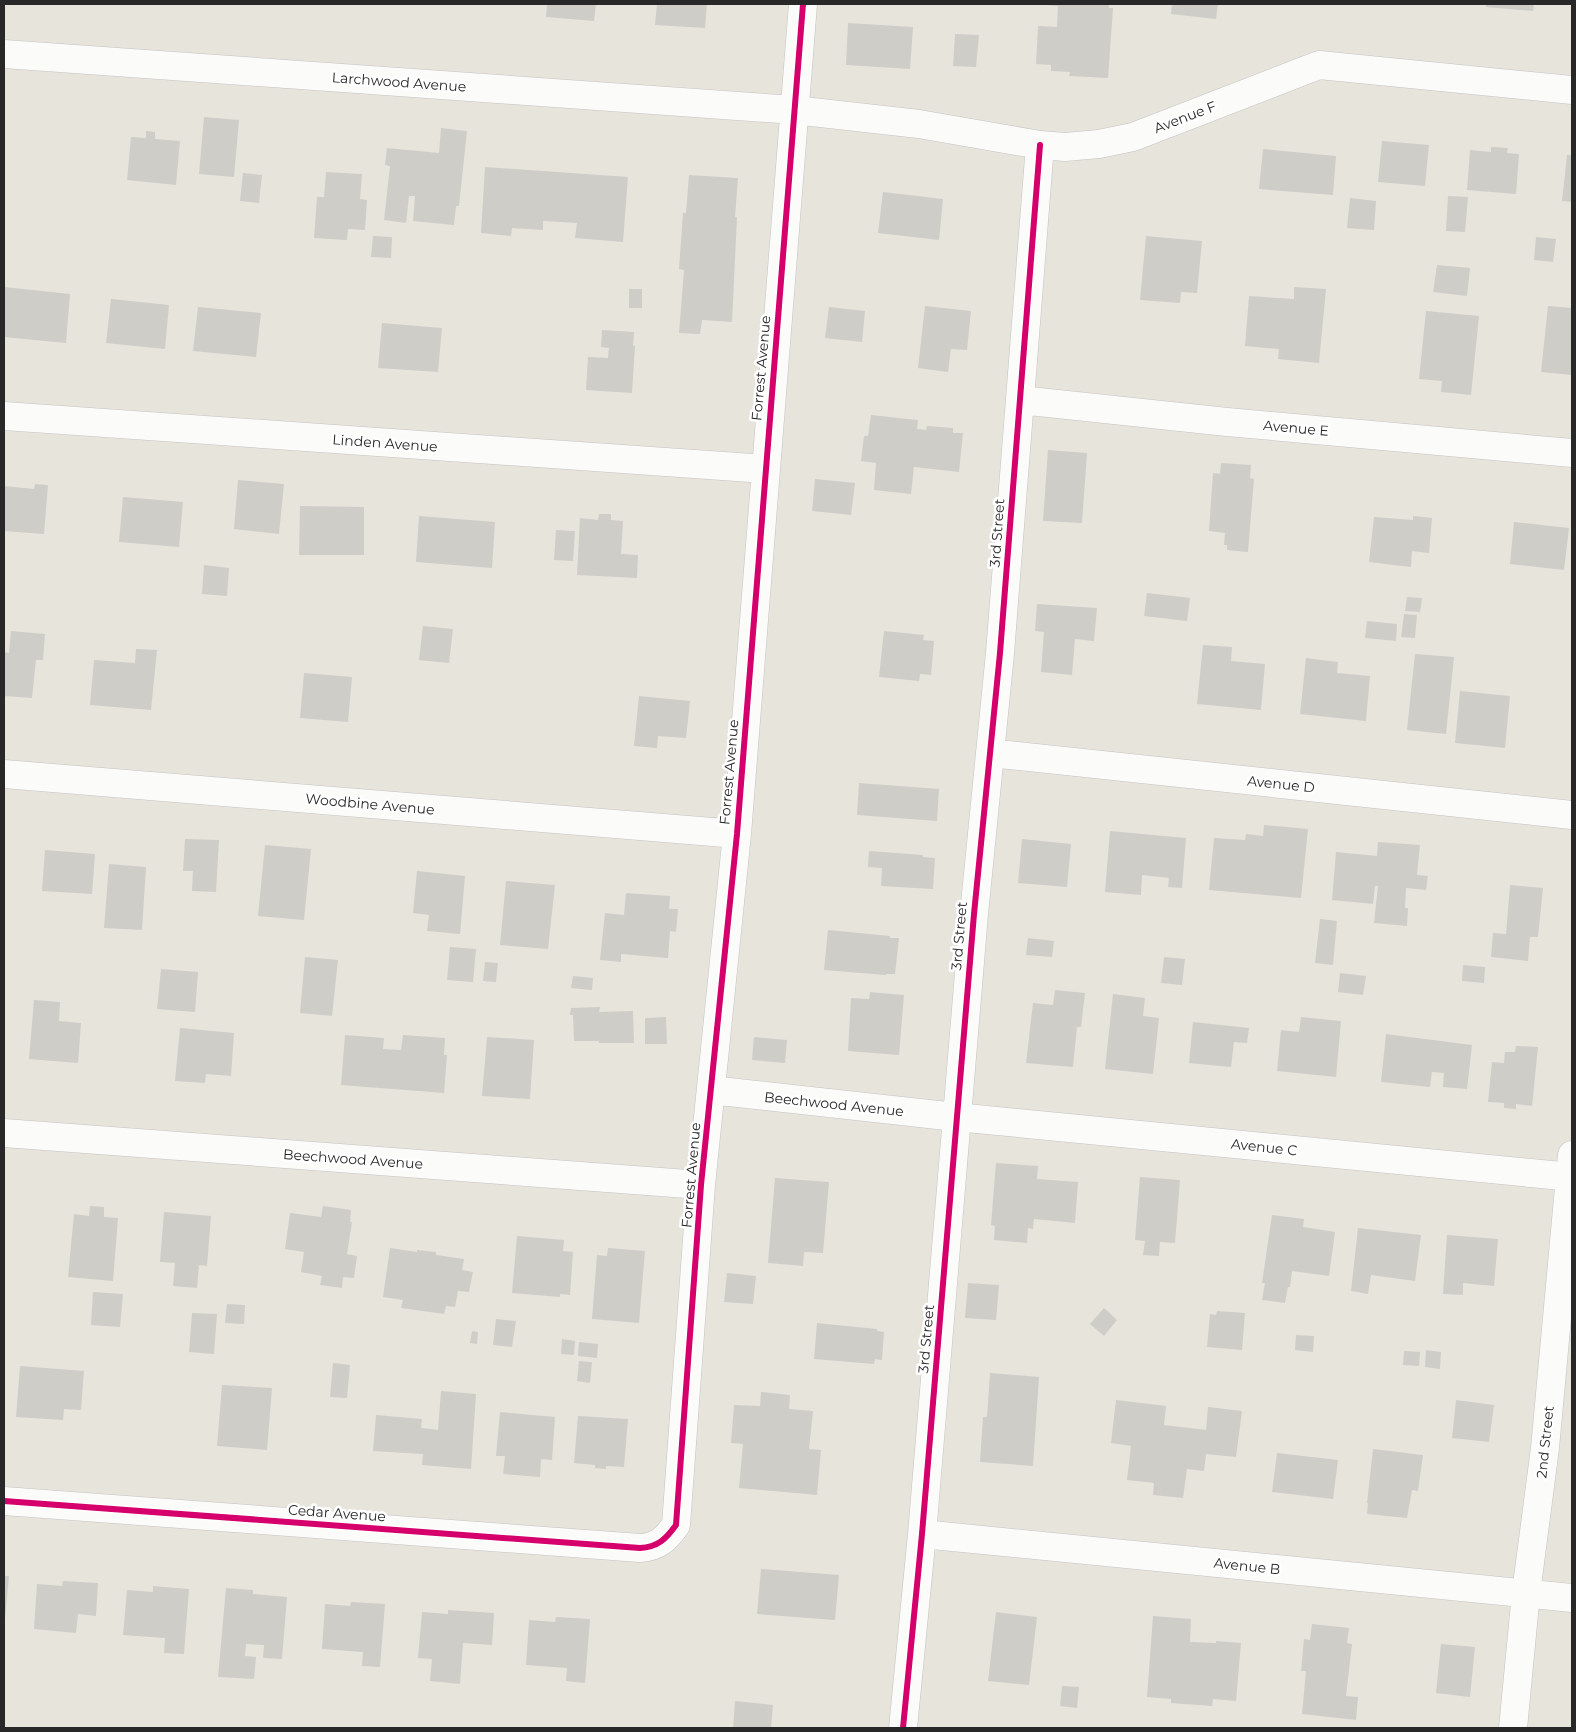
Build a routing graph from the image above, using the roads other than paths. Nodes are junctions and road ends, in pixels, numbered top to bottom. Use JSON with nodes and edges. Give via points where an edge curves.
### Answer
{"nodes":[{"id":1,"x":803,"y":4,"type":"edge"},
{"id":2,"x":4,"y":54,"type":"edge"},
{"id":3,"x":1572,"y":90,"type":"edge"},
{"id":4,"x":794,"y":110,"type":"junction"},
{"id":5,"x":1040,"y":145,"type":"junction"},
{"id":6,"x":1020,"y":400,"type":"junction"},
{"id":7,"x":4,"y":416,"type":"edge"},
{"id":8,"x":1572,"y":453,"type":"edge"},
{"id":9,"x":766,"y":469,"type":"junction"},
{"id":10,"x":990,"y":752,"type":"junction"},
{"id":11,"x":4,"y":774,"type":"edge"},
{"id":12,"x":1572,"y":815,"type":"edge"},
{"id":13,"x":737,"y":834,"type":"junction"},
{"id":14,"x":711,"y":1090,"type":"junction"},
{"id":15,"x":956,"y":1117,"type":"junction"},
{"id":16,"x":4,"y":1134,"type":"edge"},
{"id":17,"x":1571,"y":1169,"type":"edge"},
{"id":18,"x":702,"y":1185,"type":"junction"},
{"id":19,"x":4,"y":1501,"type":"edge"},
{"id":20,"x":922,"y":1534,"type":"junction"},
{"id":21,"x":666,"y":1538,"type":"joint"},
{"id":22,"x":1526,"y":1593,"type":"junction"},
{"id":23,"x":1572,"y":1598,"type":"edge"},
{"id":24,"x":903,"y":1728,"type":"edge"},
{"id":25,"x":1513,"y":1728,"type":"edge"}],
"edges":[{"from":1,"to":4,"type":"street","name":"Forrest Avenue"},
{"from":2,"to":4,"type":"street","name":"Larchwood Avenue"},
{"from":3,"to":5,"type":"street","name":"Avenue F","via":[[1319,65],[1133,137],[1065,147]]},
{"from":4,"to":5,"type":"street","name":"Avenue F","via":[[919,124]]},
{"from":4,"to":9,"type":"street","name":"Forrest Avenue"},
{"from":5,"to":6,"type":"street","name":"3rd Street"},
{"from":6,"to":8,"type":"street","name":"Avenue E"},
{"from":6,"to":10,"type":"street","name":"3rd Street"},
{"from":7,"to":9,"type":"street","name":"Linden Avenue"},
{"from":9,"to":13,"type":"street","name":"Forrest Avenue"},
{"from":10,"to":12,"type":"street","name":"Avenue D"},
{"from":10,"to":15,"type":"street","name":"3rd Street"},
{"from":11,"to":13,"type":"street","name":"Woodbine Avenue"},
{"from":13,"to":14,"type":"street","name":"Forrest Avenue"},
{"from":14,"to":15,"type":"street","name":"Beechwood Avenue"},
{"from":14,"to":18,"type":"street","name":"Forrest Avenue"},
{"from":15,"to":17,"type":"street","name":"Avenue C"},
{"from":15,"to":20,"type":"street","name":"3rd Street"},
{"from":16,"to":18,"type":"street","name":"Beechwood Avenue"},
{"from":17,"to":22,"type":"street","name":"2nd Street","via":[[1545,1448]]},
{"from":18,"to":21,"type":"street","name":"Forrest Avenue","via":[[676,1525]]},
{"from":19,"to":21,"type":"street","name":"Cedar Avenue","via":[[640,1548],[650,1548]]},
{"from":20,"to":22,"type":"street","name":"Avenue B"},
{"from":20,"to":24,"type":"street","name":"3rd Street"},
{"from":22,"to":23,"type":"street","name":"Avenue B"},
{"from":22,"to":25,"type":"street","name":"2nd Street"}]}
